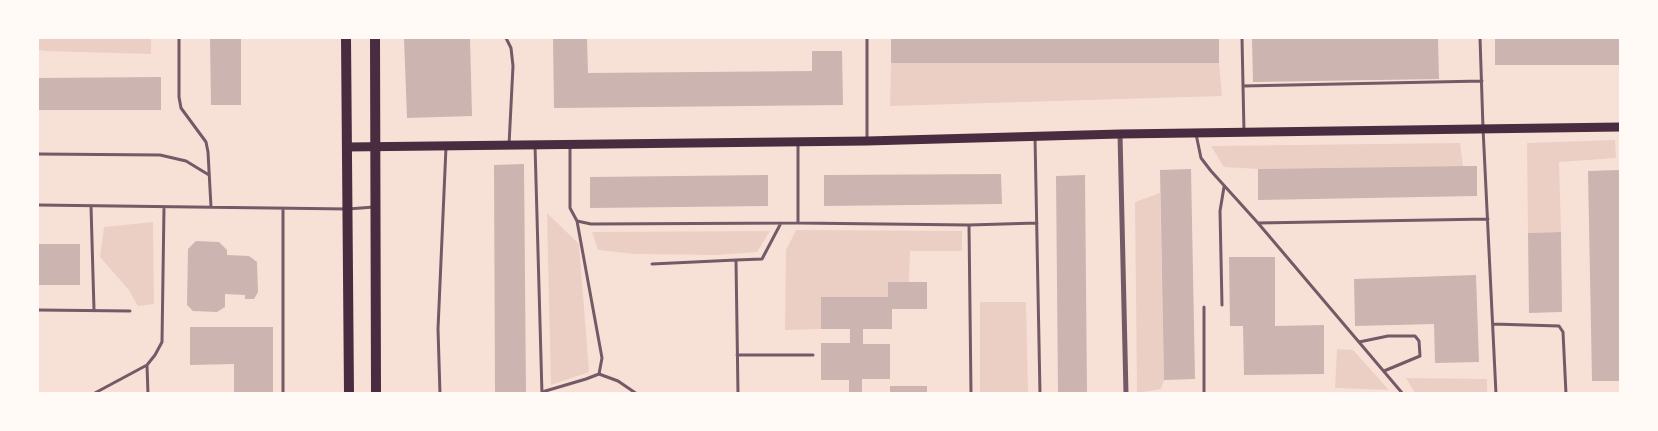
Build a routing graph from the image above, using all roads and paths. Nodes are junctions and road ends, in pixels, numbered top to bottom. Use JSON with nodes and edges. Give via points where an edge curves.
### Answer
{"nodes":[{"id":1,"x":179,"y":38,"type":"edge"},
{"id":2,"x":346,"y":38,"type":"edge"},
{"id":3,"x":375,"y":38,"type":"edge"},
{"id":4,"x":506,"y":38,"type":"edge"},
{"id":5,"x":867,"y":38,"type":"edge"},
{"id":6,"x":1242,"y":38,"type":"edge"},
{"id":7,"x":1480,"y":38,"type":"edge"},
{"id":8,"x":1482,"y":81,"type":"junction"},
{"id":9,"x":1243,"y":86,"type":"junction"},
{"id":10,"x":1620,"y":127,"type":"edge"},
{"id":11,"x":1483,"y":128,"type":"junction"},
{"id":12,"x":1244,"y":132,"type":"junction"},
{"id":13,"x":1120,"y":134,"type":"junction"},
{"id":14,"x":1196,"y":134,"type":"junction"},
{"id":15,"x":1035,"y":136,"type":"junction"},
{"id":16,"x":867,"y":141,"type":"junction"},
{"id":17,"x":798,"y":142,"type":"junction"},
{"id":18,"x":535,"y":144,"type":"junction"},
{"id":19,"x":570,"y":144,"type":"junction"},
{"id":20,"x":509,"y":145,"type":"junction"},
{"id":21,"x":446,"y":146,"type":"junction"},
{"id":22,"x":347,"y":147,"type":"junction"},
{"id":23,"x":375,"y":147,"type":"junction"},
{"id":24,"x":38,"y":154,"type":"edge"},
{"id":25,"x":209,"y":175,"type":"junction"},
{"id":26,"x":1224,"y":186,"type":"junction"},
{"id":27,"x":38,"y":205,"type":"edge"},
{"id":28,"x":90,"y":206,"type":"junction"},
{"id":29,"x":164,"y":207,"type":"junction"},
{"id":30,"x":211,"y":207,"type":"junction"},
{"id":31,"x":375,"y":207,"type":"junction"},
{"id":32,"x":283,"y":208,"type":"junction"},
{"id":33,"x":348,"y":209,"type":"junction"},
{"id":34,"x":1488,"y":219,"type":"junction"},
{"id":35,"x":577,"y":221,"type":"junction"},
{"id":36,"x":781,"y":223,"type":"junction"},
{"id":37,"x":798,"y":223,"type":"junction"},
{"id":38,"x":1037,"y":223,"type":"junction"},
{"id":39,"x":1258,"y":223,"type":"junction"},
{"id":40,"x":969,"y":225,"type":"junction"},
{"id":41,"x":736,"y":260,"type":"junction"},
{"id":42,"x":652,"y":264,"type":"dead end"},
{"id":43,"x":1222,"y":305,"type":"dead end"},
{"id":44,"x":1204,"y":307,"type":"dead end"},
{"id":45,"x":38,"y":310,"type":"edge"},
{"id":46,"x":94,"y":310,"type":"junction"},
{"id":47,"x":130,"y":311,"type":"dead end"},
{"id":48,"x":1493,"y":324,"type":"junction"},
{"id":49,"x":1359,"y":342,"type":"junction"},
{"id":50,"x":737,"y":355,"type":"junction"},
{"id":51,"x":813,"y":355,"type":"dead end"},
{"id":52,"x":147,"y":365,"type":"junction"},
{"id":53,"x":1384,"y":371,"type":"junction"},
{"id":54,"x":599,"y":374,"type":"junction"},
{"id":55,"x":542,"y":393,"type":"edge"},
{"id":56,"x":93,"y":394,"type":"edge"},
{"id":57,"x":148,"y":394,"type":"edge"},
{"id":58,"x":283,"y":394,"type":"edge"},
{"id":59,"x":349,"y":394,"type":"edge"},
{"id":60,"x":376,"y":394,"type":"edge"},
{"id":61,"x":440,"y":394,"type":"edge"},
{"id":62,"x":637,"y":394,"type":"edge"},
{"id":63,"x":738,"y":394,"type":"edge"},
{"id":64,"x":971,"y":394,"type":"edge"},
{"id":65,"x":1040,"y":394,"type":"edge"},
{"id":66,"x":1126,"y":394,"type":"edge"},
{"id":67,"x":1204,"y":394,"type":"edge"},
{"id":68,"x":1403,"y":394,"type":"edge"},
{"id":69,"x":1496,"y":394,"type":"edge"},
{"id":70,"x":1566,"y":394,"type":"edge"}],
"edges":[{"from":1,"to":25,"type":"lane","via":[[180,102],[206,142]]},
{"from":2,"to":22,"type":"main road"},
{"from":3,"to":23,"type":"main road"},
{"from":4,"to":20,"type":"lane","via":[[513,66]]},
{"from":5,"to":16,"type":"lane"},
{"from":6,"to":9,"type":"lane"},
{"from":7,"to":8,"type":"lane"},
{"from":8,"to":9,"type":"lane"},
{"from":8,"to":11,"type":"lane"},
{"from":9,"to":12,"type":"lane"},
{"from":10,"to":11,"type":"main road"},
{"from":11,"to":12,"type":"main road"},
{"from":11,"to":34,"type":"lane"},
{"from":12,"to":14,"type":"main road"},
{"from":13,"to":14,"type":"main road"},
{"from":13,"to":15,"type":"main road"},
{"from":13,"to":66,"type":"street"},
{"from":14,"to":26,"type":"lane","via":[[1201,158]]},
{"from":15,"to":16,"type":"main road"},
{"from":15,"to":38,"type":"lane"},
{"from":16,"to":17,"type":"main road"},
{"from":17,"to":19,"type":"main road"},
{"from":17,"to":37,"type":"lane"},
{"from":18,"to":19,"type":"main road"},
{"from":18,"to":20,"type":"main road"},
{"from":18,"to":55,"type":"lane"},
{"from":19,"to":35,"type":"lane","via":[[570,208]]},
{"from":20,"to":21,"type":"main road"},
{"from":21,"to":23,"type":"main road"},
{"from":21,"to":61,"type":"lane","via":[[438,329]]},
{"from":22,"to":23,"type":"main road"},
{"from":22,"to":33,"type":"main road"},
{"from":23,"to":31,"type":"main road"},
{"from":24,"to":25,"type":"lane","via":[[160,155],[186,161]]},
{"from":25,"to":30,"type":"lane"},
{"from":26,"to":39,"type":"lane"},
{"from":26,"to":43,"type":"lane","via":[[1220,211]]},
{"from":27,"to":28,"type":"lane"},
{"from":28,"to":29,"type":"lane"},
{"from":28,"to":46,"type":"lane"},
{"from":29,"to":30,"type":"lane"},
{"from":29,"to":52,"type":"lane","via":[[162,342]]},
{"from":30,"to":32,"type":"lane"},
{"from":31,"to":33,"type":"lane"},
{"from":31,"to":60,"type":"main road"},
{"from":32,"to":33,"type":"lane"},
{"from":32,"to":58,"type":"lane"},
{"from":33,"to":59,"type":"main road"},
{"from":34,"to":39,"type":"lane"},
{"from":34,"to":48,"type":"lane"},
{"from":35,"to":36,"type":"lane","via":[[591,224]]},
{"from":35,"to":54,"type":"lane","via":[[602,358]]},
{"from":36,"to":37,"type":"lane"},
{"from":36,"to":41,"type":"lane","via":[[762,259]]},
{"from":37,"to":40,"type":"lane"},
{"from":38,"to":40,"type":"lane"},
{"from":38,"to":65,"type":"lane"},
{"from":39,"to":49,"type":"lane"},
{"from":40,"to":64,"type":"lane"},
{"from":41,"to":42,"type":"lane"},
{"from":41,"to":50,"type":"lane"},
{"from":44,"to":67,"type":"lane"},
{"from":45,"to":46,"type":"lane"},
{"from":46,"to":47,"type":"lane"},
{"from":48,"to":69,"type":"lane"},
{"from":48,"to":70,"type":"lane","via":[[1559,326],[1563,332]]},
{"from":49,"to":53,"type":"lane"},
{"from":49,"to":53,"type":"lane","via":[[1388,336],[1415,336],[1419,341],[1420,356]]},
{"from":50,"to":51,"type":"lane"},
{"from":50,"to":63,"type":"lane"},
{"from":52,"to":56,"type":"lane"},
{"from":52,"to":57,"type":"lane"},
{"from":53,"to":68,"type":"lane"},
{"from":54,"to":55,"type":"lane"},
{"from":54,"to":62,"type":"lane","via":[[618,381]]}]}
